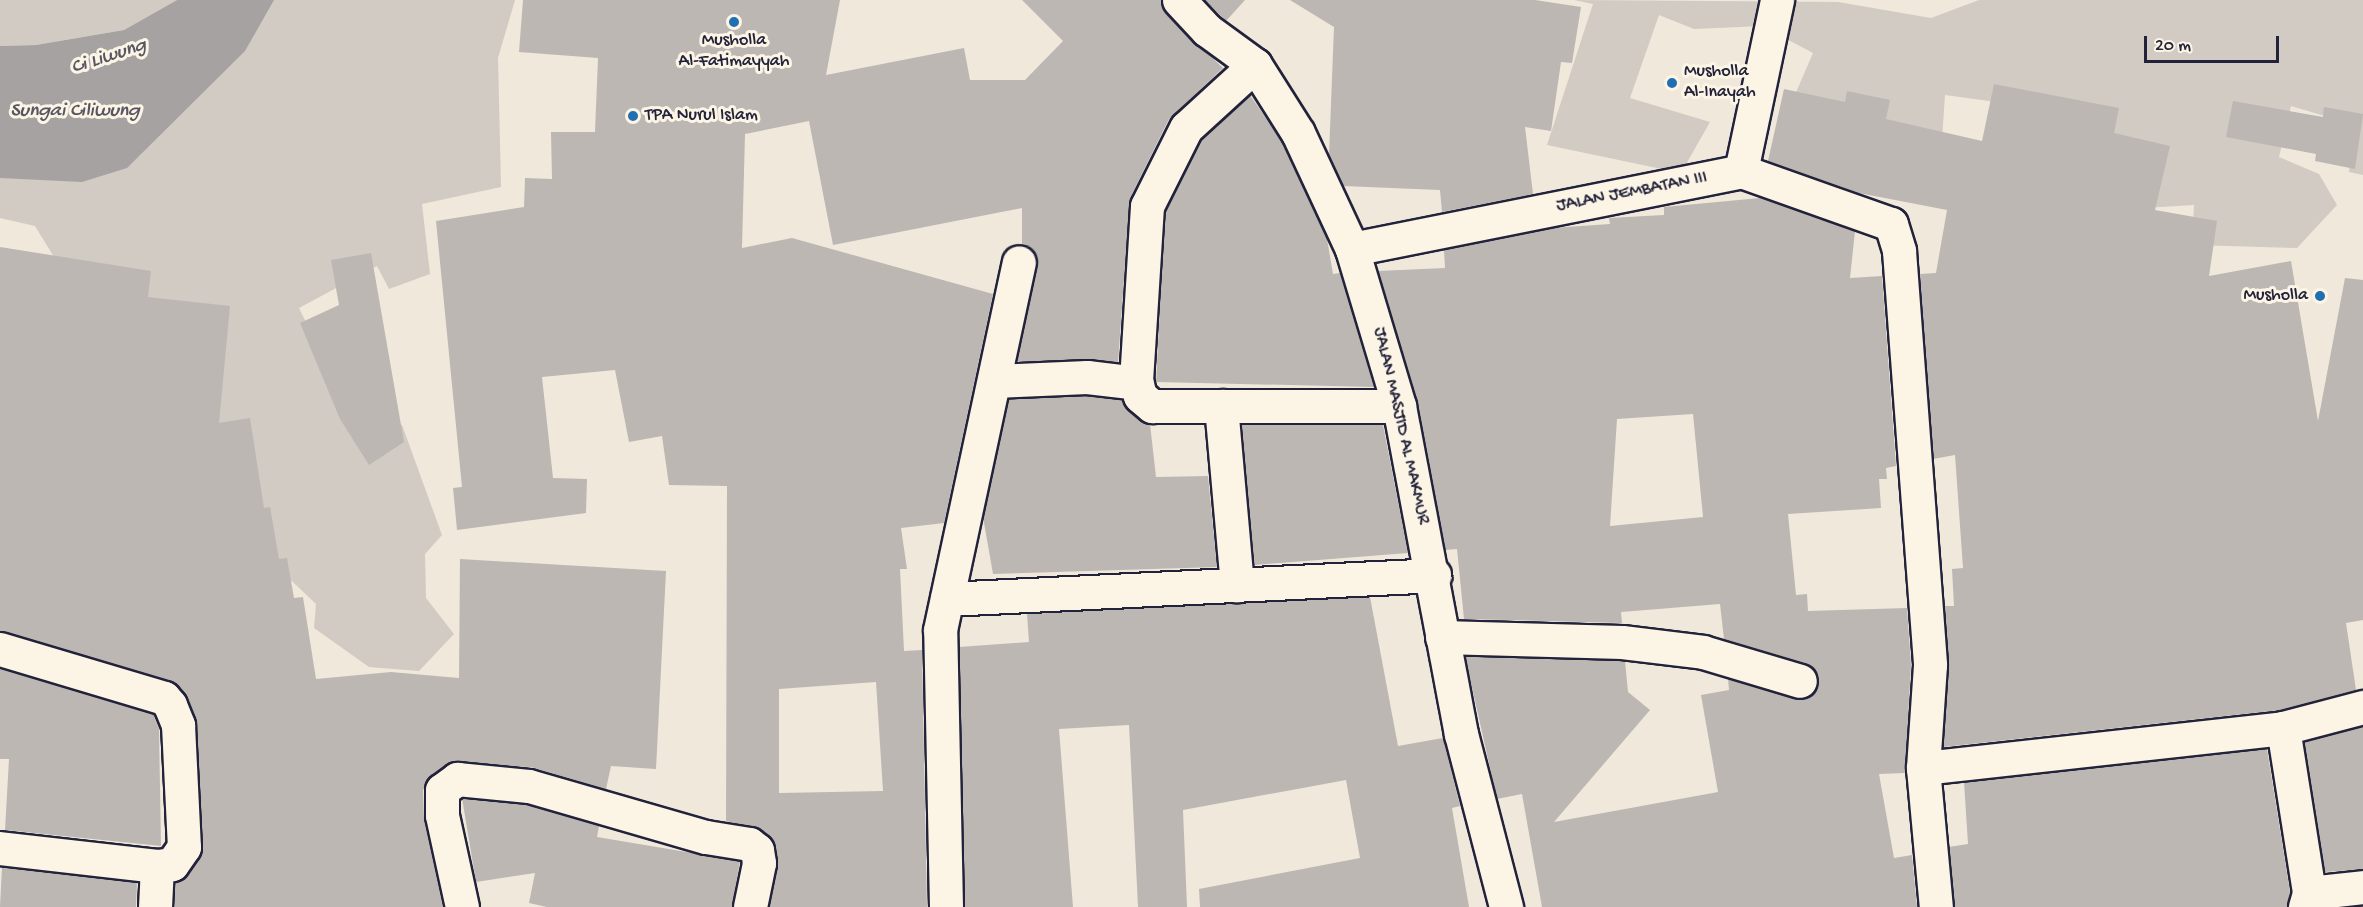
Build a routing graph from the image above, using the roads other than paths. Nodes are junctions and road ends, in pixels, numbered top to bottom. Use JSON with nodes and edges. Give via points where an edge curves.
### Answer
{"nodes":[{"id":1,"x":1179,"y":0,"type":"edge"},
{"id":2,"x":1774,"y":15,"type":"edge"},
{"id":3,"x":1255,"y":64,"type":"junction"},
{"id":4,"x":1741,"y":171,"type":"junction"},
{"id":5,"x":1352,"y":249,"type":"junction"},
{"id":6,"x":1019,"y":262,"type":"dead end"},
{"id":7,"x":994,"y":381,"type":"junction"},
{"id":8,"x":1137,"y":383,"type":"junction"},
{"id":9,"x":1221,"y":406,"type":"junction"},
{"id":10,"x":1399,"y":406,"type":"junction"},
{"id":11,"x":1434,"y":574,"type":"junction"},
{"id":12,"x":1237,"y":585,"type":"junction"},
{"id":13,"x":946,"y":599,"type":"junction"},
{"id":14,"x":1442,"y":636,"type":"junction"},
{"id":15,"x":0,"y":649,"type":"edge"},
{"id":16,"x":1800,"y":681,"type":"dead end"},
{"id":17,"x":2363,"y":707,"type":"edge"},
{"id":18,"x":2283,"y":728,"type":"junction"},
{"id":19,"x":1923,"y":768,"type":"junction"},
{"id":20,"x":0,"y":848,"type":"edge"},
{"id":21,"x":157,"y":866,"type":"junction"},
{"id":22,"x":2363,"y":887,"type":"edge"},
{"id":23,"x":2307,"y":900,"type":"edge"},
{"id":24,"x":155,"y":907,"type":"edge"},
{"id":25,"x":462,"y":907,"type":"edge"},
{"id":26,"x":750,"y":907,"type":"edge"},
{"id":27,"x":946,"y":907,"type":"edge"},
{"id":28,"x":1506,"y":907,"type":"edge"},
{"id":29,"x":1936,"y":907,"type":"edge"}],
"edges":[{"from":1,"to":3,"type":"street","name":"JALAN MASJID AL MAKMUR","via":[[1207,30]]},
{"from":2,"to":4,"type":"street"},
{"from":3,"to":5,"type":"street","name":"JALAN MASJID AL MAKMUR","via":[[1298,133]]},
{"from":3,"to":8,"type":"street","via":[[1186,128],[1147,206]]},
{"from":4,"to":5,"type":"street","name":"JALAN JEMBATAN III"},
{"from":4,"to":19,"type":"street","via":[[1883,218],[1895,231],[1930,665]]},
{"from":5,"to":10,"type":"street","name":"JALAN MASJID AL MAKMUR"},
{"from":6,"to":7,"type":"street"},
{"from":7,"to":8,"type":"street","via":[[1087,377]]},
{"from":7,"to":13,"type":"street"},
{"from":8,"to":9,"type":"street","via":[[1140,396],[1152,406]]},
{"from":9,"to":10,"type":"street"},
{"from":9,"to":12,"type":"street"},
{"from":10,"to":11,"type":"street","name":"JALAN MASJID AL MAKMUR"},
{"from":11,"to":12,"type":"street"},
{"from":11,"to":14,"type":"street","name":"JALAN MASJID AL MAKMUR"},
{"from":12,"to":13,"type":"street"},
{"from":13,"to":27,"type":"street","via":[[940,630]]},
{"from":14,"to":16,"type":"street","via":[[1634,643],[1703,652]]},
{"from":14,"to":28,"type":"street","name":"JALAN MASJID AL MAKMUR"},
{"from":15,"to":21,"type":"street","via":[[164,698],[170,705],[178,725],[184,848],[172,864]]},
{"from":17,"to":18,"type":"street"},
{"from":18,"to":19,"type":"street"},
{"from":18,"to":23,"type":"street"},
{"from":19,"to":29,"type":"street"},
{"from":20,"to":21,"type":"street"},
{"from":21,"to":24,"type":"street"},
{"from":22,"to":23,"type":"street"},
{"from":25,"to":26,"type":"street","via":[[442,816],[442,790],[457,779],[529,786],[706,837],[749,844],[757,850],[759,863]]}]}
